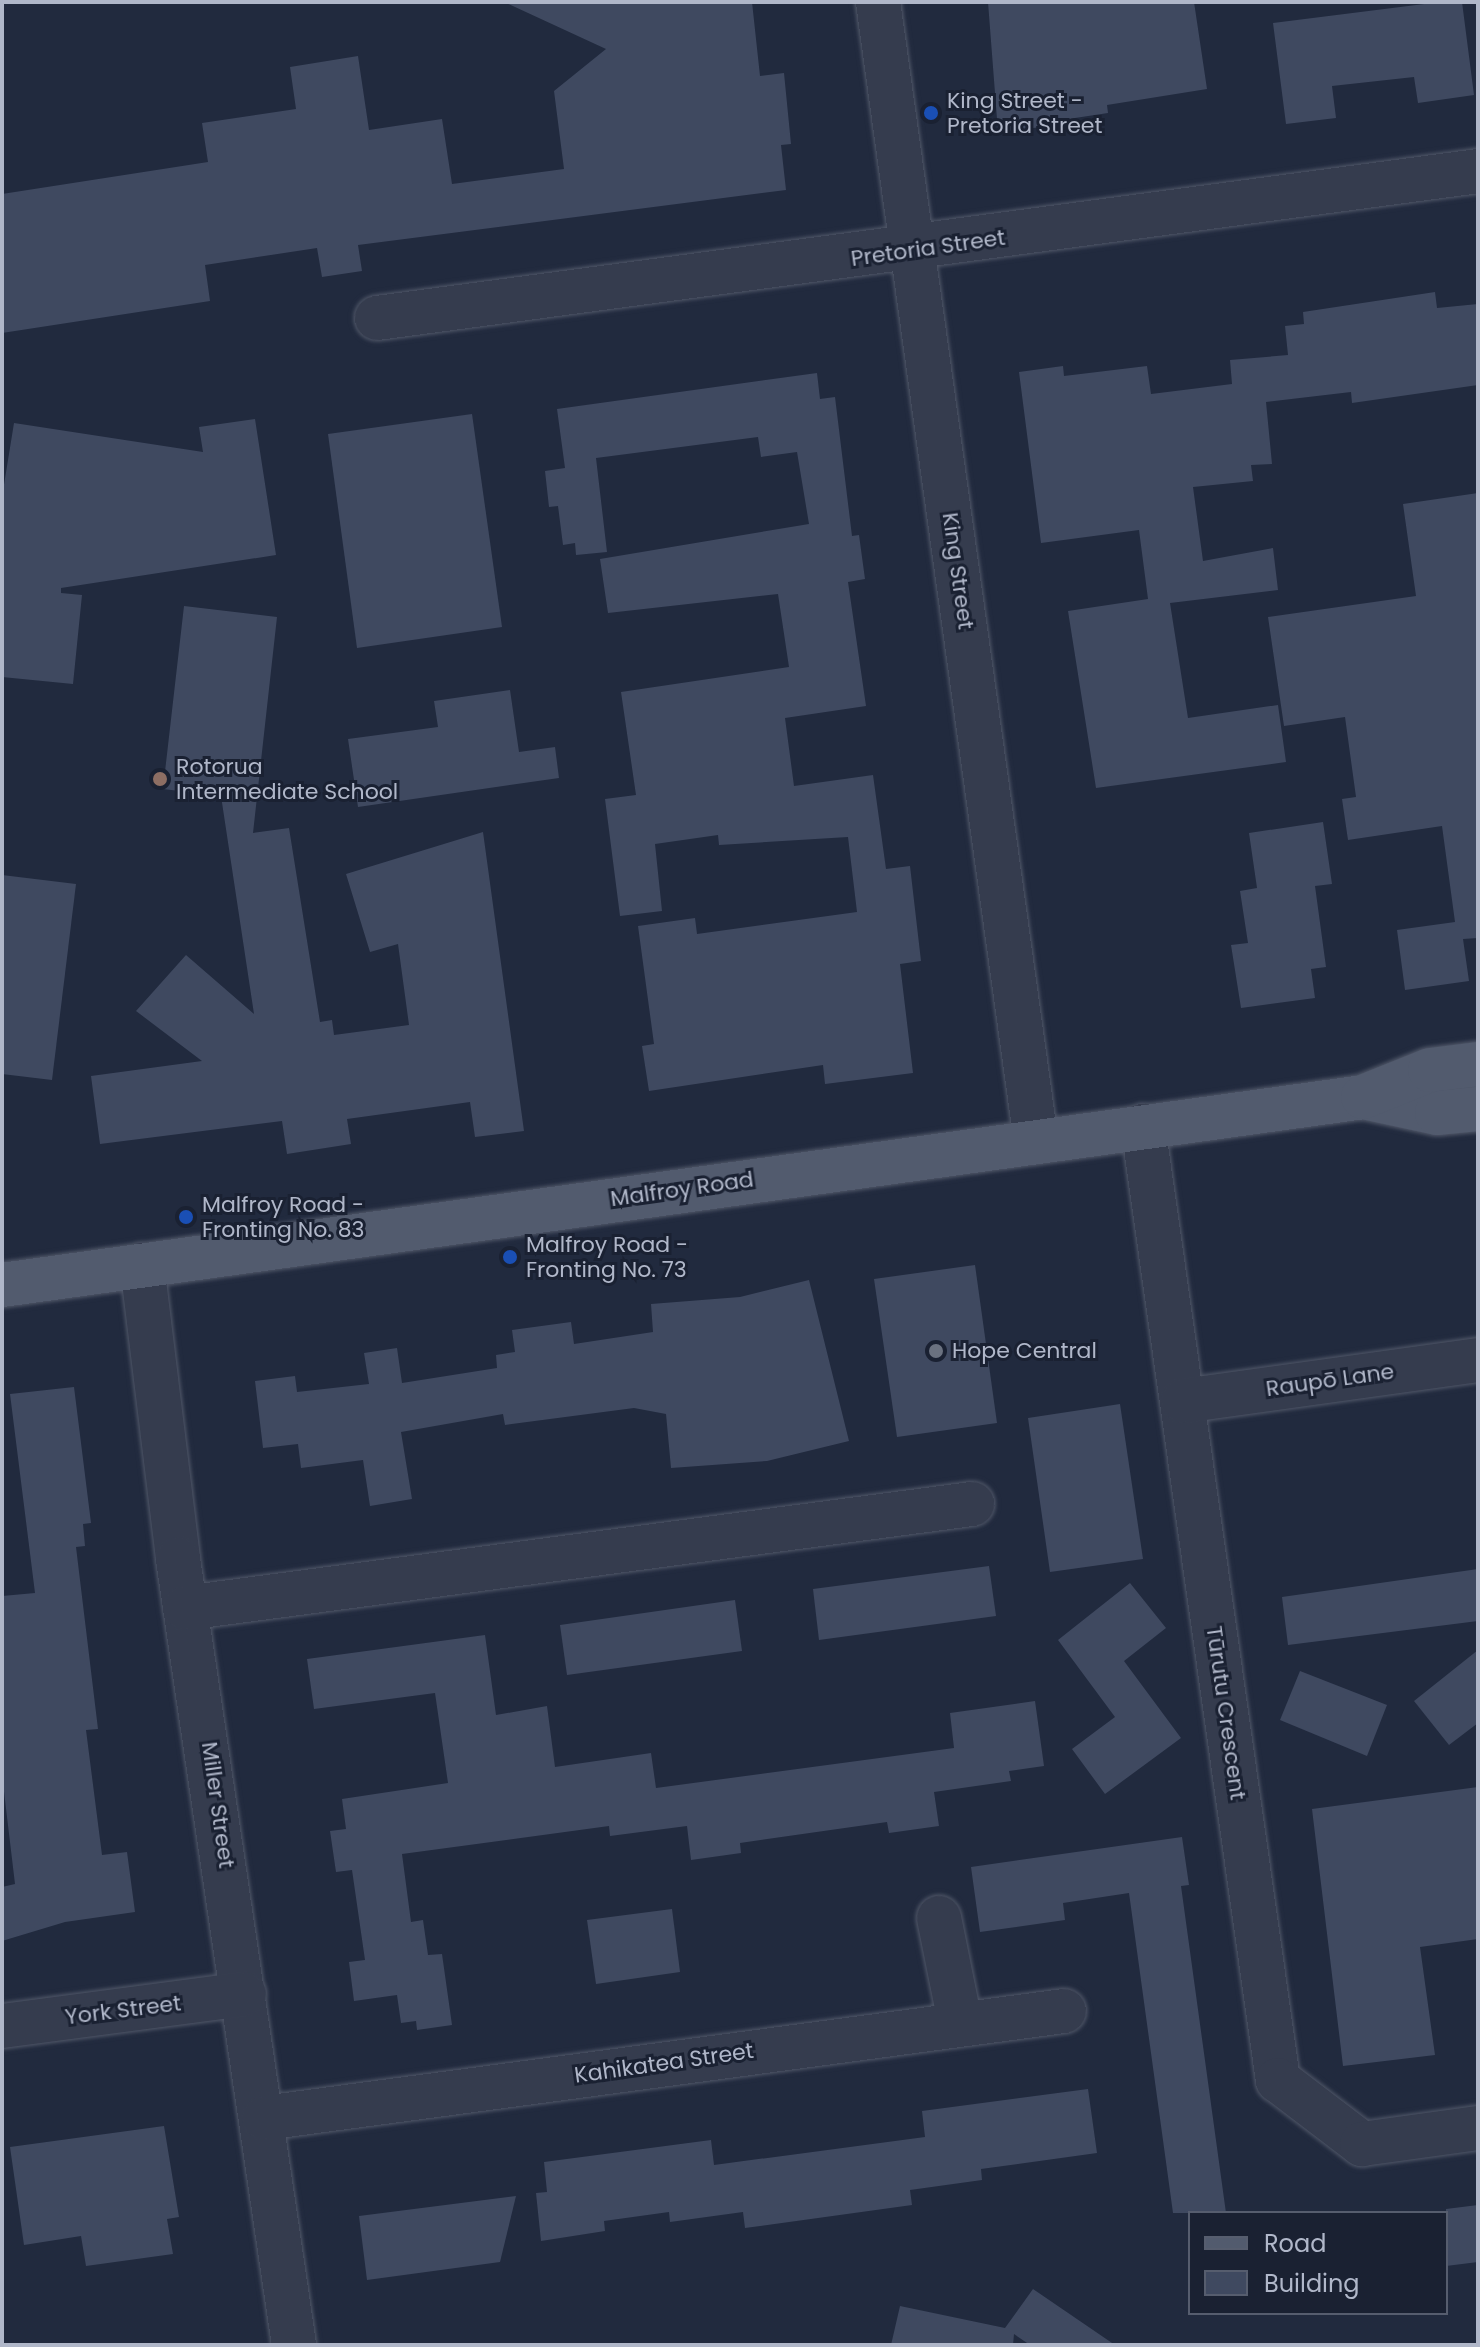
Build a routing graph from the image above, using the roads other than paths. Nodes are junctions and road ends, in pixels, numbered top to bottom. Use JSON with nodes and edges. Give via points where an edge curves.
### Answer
{"nodes":[{"id":1,"x":878,"y":2,"type":"edge"},
{"id":2,"x":1478,"y":171,"type":"edge"},
{"id":3,"x":913,"y":251,"type":"junction"},
{"id":4,"x":377,"y":318,"type":"dead end"},
{"id":5,"x":1478,"y":1064,"type":"edge"},
{"id":6,"x":1363,"y":1097,"type":"junction"},
{"id":7,"x":1478,"y":1109,"type":"edge"},
{"id":8,"x":1143,"y":1126,"type":"junction"},
{"id":9,"x":1036,"y":1140,"type":"junction"},
{"id":10,"x":142,"y":1265,"type":"junction"},
{"id":11,"x":2,"y":1285,"type":"edge"},
{"id":12,"x":1478,"y":1360,"type":"edge"},
{"id":13,"x":1183,"y":1401,"type":"junction"},
{"id":14,"x":972,"y":1504,"type":"dead end"},
{"id":15,"x":185,"y":1608,"type":"junction"},
{"id":16,"x":939,"y":1918,"type":"dead end"},
{"id":17,"x":244,"y":1994,"type":"junction"},
{"id":18,"x":1064,"y":2011,"type":"dead end"},
{"id":19,"x":960,"y":2022,"type":"junction"},
{"id":20,"x":2,"y":2026,"type":"edge"},
{"id":21,"x":264,"y":2118,"type":"junction"},
{"id":22,"x":1478,"y":2128,"type":"edge"},
{"id":23,"x":294,"y":2345,"type":"edge"}],
"edges":[{"from":1,"to":3,"type":"street","name":"King Street"},
{"from":2,"to":3,"type":"street","name":"Pretoria Street"},
{"from":3,"to":4,"type":"street","name":"Pretoria Street"},
{"from":3,"to":9,"type":"street","name":"King Street"},
{"from":5,"to":6,"type":"main road","name":"Malfroy Road","via":[[1430,1070]]},
{"from":6,"to":7,"type":"main road","name":"Malfroy Road","via":[[1437,1113]]},
{"from":6,"to":8,"type":"main road","name":"Malfroy Road"},
{"from":8,"to":9,"type":"main road","name":"Malfroy Road"},
{"from":8,"to":13,"type":"street","name":"Tūrutu Crescent"},
{"from":9,"to":10,"type":"main road","name":"Malfroy Road"},
{"from":10,"to":11,"type":"main road","name":"Malfroy Road"},
{"from":10,"to":15,"type":"street","name":"Miller Street"},
{"from":12,"to":13,"type":"street","name":"Raupō Lane"},
{"from":13,"to":22,"type":"street","name":"Tūrutu Crescent","via":[[1278,2080],[1362,2144]]},
{"from":14,"to":15,"type":"street"},
{"from":15,"to":17,"type":"street","name":"Miller Street"},
{"from":16,"to":19,"type":"street"},
{"from":17,"to":20,"type":"street","name":"York Street"},
{"from":17,"to":21,"type":"street","name":"Miller Street"},
{"from":18,"to":19,"type":"street","name":"Kahikatea Street"},
{"from":19,"to":21,"type":"street","name":"Kahikatea Street"},
{"from":21,"to":23,"type":"street","name":"Miller Street"}]}
